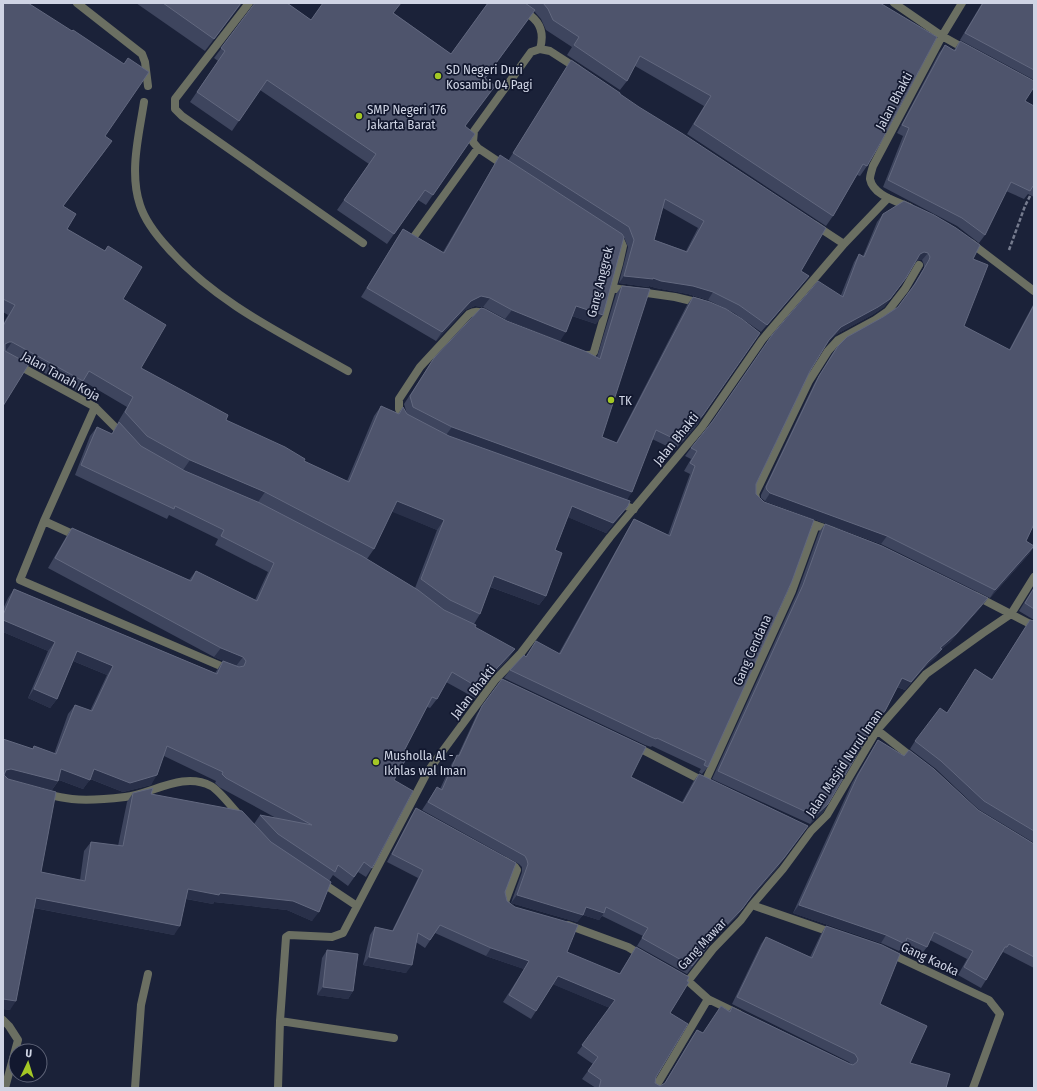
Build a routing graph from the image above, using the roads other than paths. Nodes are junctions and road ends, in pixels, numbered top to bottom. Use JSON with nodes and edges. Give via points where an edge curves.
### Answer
{"nodes":[{"id":1,"x":77,"y":3,"type":"edge"},
{"id":2,"x":248,"y":3,"type":"edge"},
{"id":3,"x":513,"y":3,"type":"edge"},
{"id":4,"x":894,"y":3,"type":"edge"},
{"id":5,"x":962,"y":3,"type":"edge"},
{"id":6,"x":942,"y":36,"type":"junction"},
{"id":7,"x":540,"y":49,"type":"junction"},
{"id":8,"x":977,"y":55,"type":"edge"},
{"id":9,"x":586,"y":75,"type":"edge"},
{"id":10,"x":148,"y":86,"type":"edge"},
{"id":11,"x":144,"y":102,"type":"dead end"},
{"id":12,"x":478,"y":148,"type":"junction"},
{"id":13,"x":510,"y":169,"type":"edge"},
{"id":14,"x":888,"y":198,"type":"junction"},
{"id":15,"x":917,"y":211,"type":"edge"},
{"id":16,"x":811,"y":222,"type":"edge"},
{"id":17,"x":607,"y":232,"type":"edge"},
{"id":18,"x":413,"y":238,"type":"edge"},
{"id":19,"x":966,"y":240,"type":"edge"},
{"id":20,"x":363,"y":243,"type":"dead end"},
{"id":21,"x":844,"y":244,"type":"junction"},
{"id":22,"x":919,"y":265,"type":"edge"},
{"id":23,"x":612,"y":288,"type":"junction"},
{"id":24,"x":1034,"y":290,"type":"edge"},
{"id":25,"x":708,"y":306,"type":"edge"},
{"id":26,"x":498,"y":321,"type":"edge"},
{"id":27,"x":574,"y":352,"type":"edge"},
{"id":28,"x":3,"y":357,"type":"edge"},
{"id":29,"x":348,"y":371,"type":"dead end"},
{"id":30,"x":95,"y":407,"type":"junction"},
{"id":31,"x":416,"y":426,"type":"edge"},
{"id":32,"x":126,"y":439,"type":"edge"},
{"id":33,"x":612,"y":501,"type":"edge"},
{"id":34,"x":762,"y":506,"type":"edge"},
{"id":35,"x":634,"y":509,"type":"junction"},
{"id":36,"x":796,"y":518,"type":"edge"},
{"id":37,"x":44,"y":521,"type":"junction"},
{"id":38,"x":816,"y":525,"type":"junction"},
{"id":39,"x":844,"y":536,"type":"edge"},
{"id":40,"x":86,"y":540,"type":"edge"},
{"id":41,"x":1034,"y":577,"type":"edge"},
{"id":42,"x":965,"y":591,"type":"edge"},
{"id":43,"x":1011,"y":614,"type":"junction"},
{"id":44,"x":1034,"y":626,"type":"edge"},
{"id":45,"x":234,"y":671,"type":"edge"},
{"id":46,"x":877,"y":730,"type":"junction"},
{"id":47,"x":624,"y":740,"type":"edge"},
{"id":48,"x":920,"y":764,"type":"edge"},
{"id":49,"x":38,"y":792,"type":"edge"},
{"id":50,"x":248,"y":825,"type":"edge"},
{"id":51,"x":807,"y":830,"type":"joint"},
{"id":52,"x":497,"y":857,"type":"edge"},
{"id":53,"x":312,"y":876,"type":"edge"},
{"id":54,"x":752,"y":904,"type":"junction"},
{"id":55,"x":357,"y":906,"type":"junction"},
{"id":56,"x":511,"y":909,"type":"edge"},
{"id":57,"x":559,"y":922,"type":"edge"},
{"id":58,"x":841,"y":936,"type":"edge"},
{"id":59,"x":879,"y":948,"type":"edge"},
{"id":60,"x":650,"y":960,"type":"edge"},
{"id":61,"x":668,"y":970,"type":"edge"},
{"id":62,"x":148,"y":974,"type":"dead end"},
{"id":63,"x":688,"y":982,"type":"junction"},
{"id":64,"x":708,"y":999,"type":"junction"},
{"id":65,"x":744,"y":1016,"type":"edge"},
{"id":66,"x":3,"y":1020,"type":"edge"},
{"id":67,"x":280,"y":1021,"type":"junction"},
{"id":68,"x":394,"y":1038,"type":"dead end"},
{"id":69,"x":5,"y":1088,"type":"edge"},
{"id":70,"x":135,"y":1088,"type":"edge"},
{"id":71,"x":278,"y":1088,"type":"edge"},
{"id":72,"x":655,"y":1088,"type":"edge"},
{"id":73,"x":973,"y":1088,"type":"edge"}],
"edges":[{"from":1,"to":10,"type":"street","via":[[142,54]]},
{"from":2,"to":20,"type":"street","via":[[175,99],[175,109]]},
{"from":3,"to":7,"type":"street","via":[[539,25],[542,32]]},
{"from":4,"to":6,"type":"street"},
{"from":5,"to":6,"type":"street","name":"Jalan Bhakti"},
{"from":6,"to":8,"type":"street"},
{"from":6,"to":14,"type":"street","name":"Jalan Bhakti","via":[[872,166],[870,178],[875,189]]},
{"from":7,"to":9,"type":"street","via":[[550,51]]},
{"from":7,"to":12,"type":"street","via":[[531,52],[517,69],[474,131],[473,142]]},
{"from":11,"to":29,"type":"street","via":[[136,152],[136,183],[140,205],[158,236],[208,287],[239,309]]},
{"from":12,"to":13,"type":"street"},
{"from":12,"to":18,"type":"street"},
{"from":14,"to":15,"type":"street"},
{"from":14,"to":21,"type":"street","name":"Jalan Bhakti"},
{"from":16,"to":21,"type":"street"},
{"from":17,"to":23,"type":"street","name":"Gang Anggrek","via":[[620,239],[623,246]]},
{"from":19,"to":24,"type":"street"},
{"from":21,"to":35,"type":"street","name":"Jalan Bhakti","via":[[759,338],[702,427]]},
{"from":22,"to":34,"type":"street","via":[[888,311],[838,340],[828,351],[809,381],[756,494],[756,501]]},
{"from":23,"to":25,"type":"street","via":[[675,297]]},
{"from":23,"to":27,"type":"street","name":"Gang Anggrek","via":[[594,352],[586,356]]},
{"from":26,"to":31,"type":"street","via":[[474,311],[420,367],[399,399],[403,419]]},
{"from":28,"to":30,"type":"street","name":"Jalan Tanah Koja"},
{"from":30,"to":32,"type":"street","name":"Jalan Tanah Koja"},
{"from":30,"to":37,"type":"street"},
{"from":33,"to":35,"type":"street"},
{"from":35,"to":55,"type":"street","name":"Jalan Bhakti","via":[[518,651],[498,682],[428,771],[411,810]]},
{"from":36,"to":38,"type":"street"},
{"from":37,"to":40,"type":"street"},
{"from":37,"to":45,"type":"street","via":[[20,580]]},
{"from":38,"to":39,"type":"street"},
{"from":38,"to":47,"type":"street","name":"Gang Cendana","via":[[792,590],[709,784]]},
{"from":41,"to":43,"type":"street","name":"Jalan Masjid Nurul Iman"},
{"from":42,"to":43,"type":"street"},
{"from":43,"to":44,"type":"street"},
{"from":43,"to":46,"type":"street","name":"Jalan Masjid Nurul Iman","via":[[926,674]]},
{"from":46,"to":48,"type":"street"},
{"from":46,"to":51,"type":"street","name":"Jalan Masjid Nurul Iman","via":[[827,815]]},
{"from":49,"to":50,"type":"street","via":[[72,799],[95,800],[127,797],[169,784],[202,782],[212,787]]},
{"from":51,"to":54,"type":"street","name":"Gang Mawar","via":[[783,869]]},
{"from":52,"to":56,"type":"street","via":[[517,870],[505,902]]},
{"from":53,"to":55,"type":"street"},
{"from":54,"to":58,"type":"street"},
{"from":54,"to":63,"type":"street","name":"Gang Mawar"},
{"from":55,"to":67,"type":"street","name":"Jalan Bhakti","via":[[343,933],[337,936],[286,937]]},
{"from":57,"to":60,"type":"street","via":[[628,947]]},
{"from":59,"to":73,"type":"street","name":"Gang Kaoka","via":[[990,1000],[1000,1014]]},
{"from":61,"to":63,"type":"street","name":"Gang Mawar"},
{"from":62,"to":70,"type":"street","via":[[141,1005]]},
{"from":63,"to":64,"type":"street"},
{"from":64,"to":65,"type":"street"},
{"from":64,"to":72,"type":"street"},
{"from":66,"to":69,"type":"street","via":[[18,1040]]},
{"from":67,"to":68,"type":"street"},
{"from":67,"to":71,"type":"street"}]}
